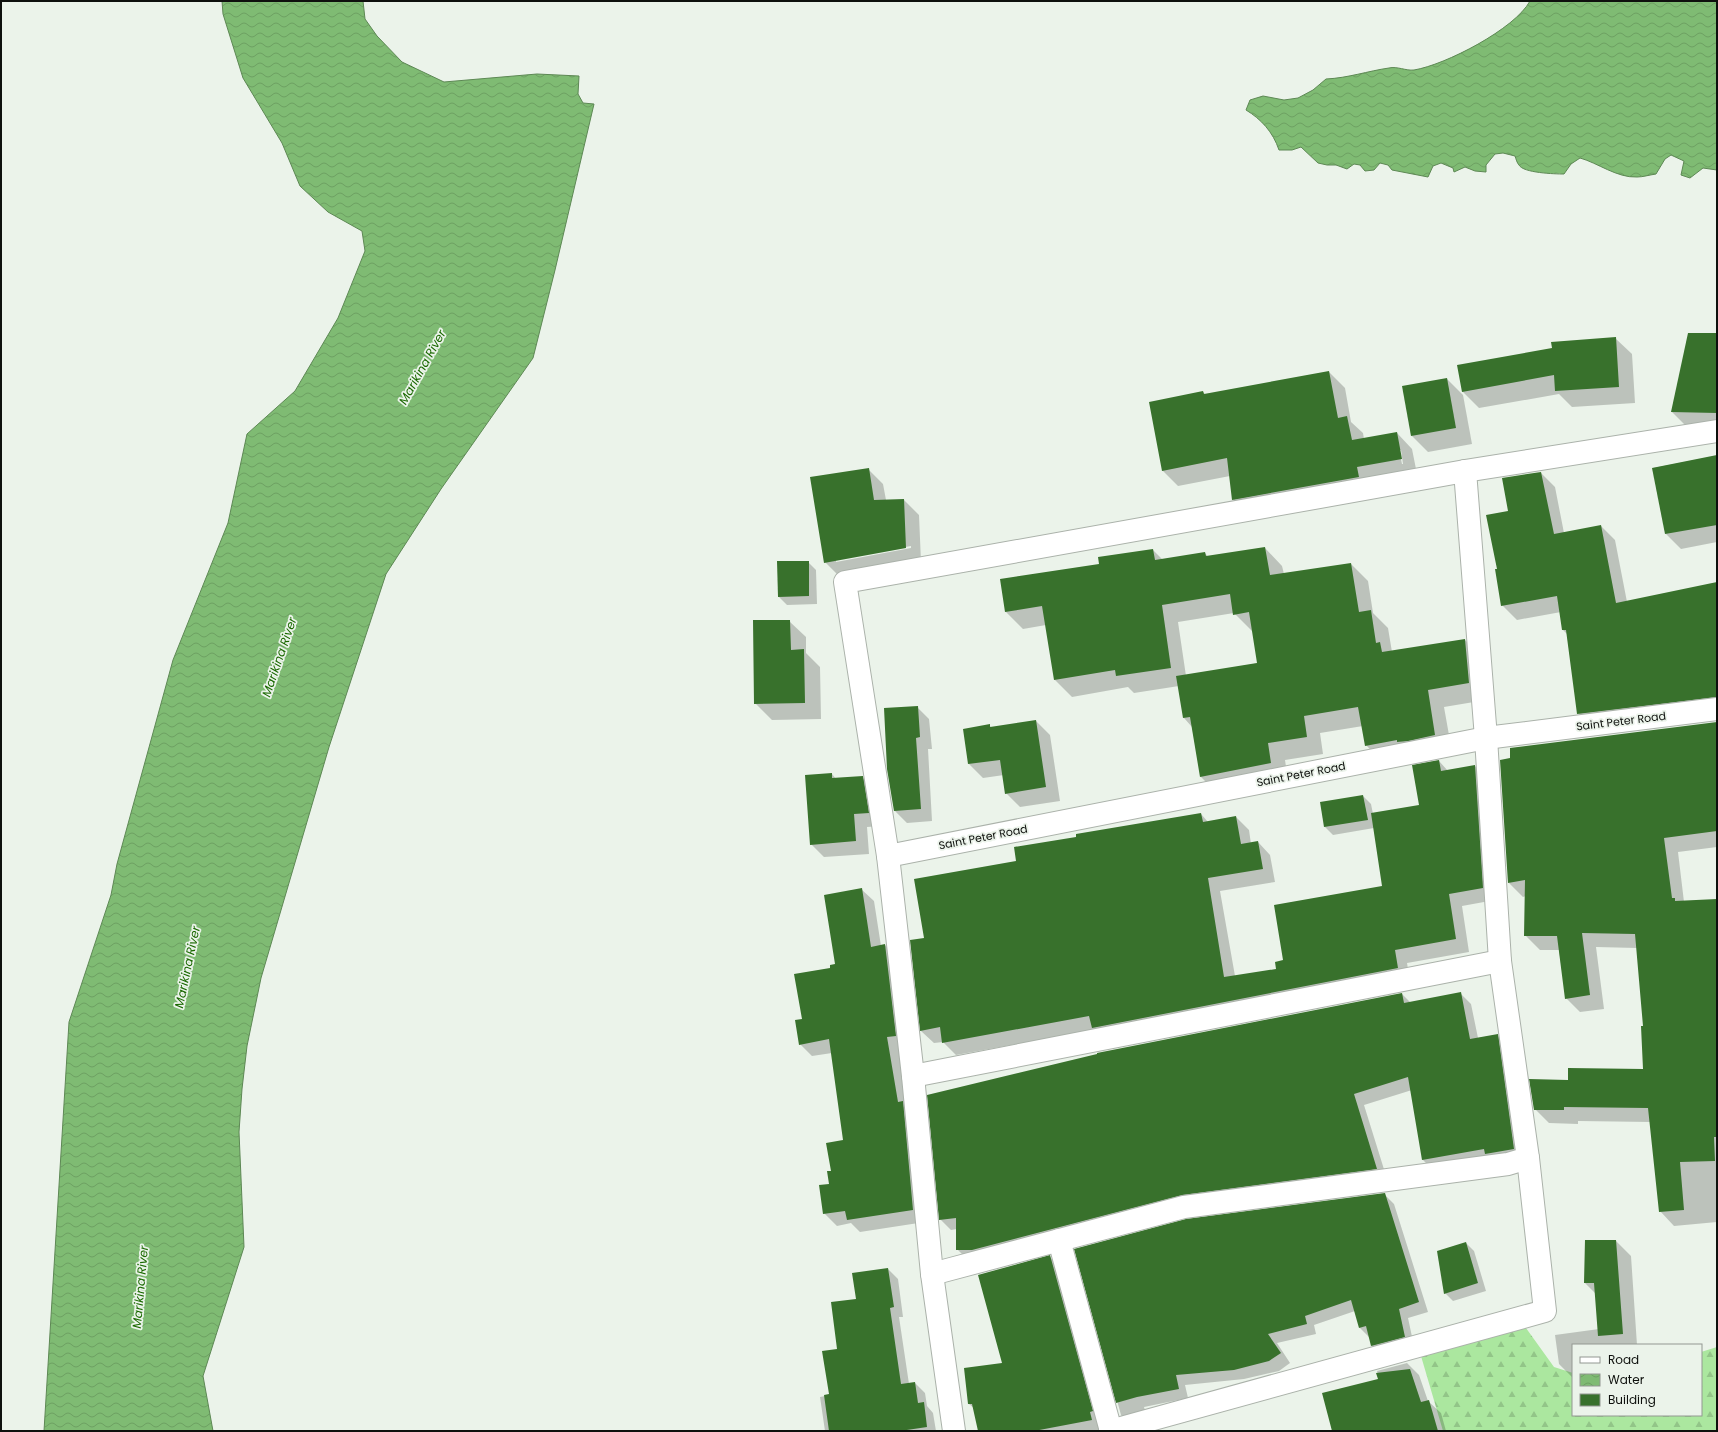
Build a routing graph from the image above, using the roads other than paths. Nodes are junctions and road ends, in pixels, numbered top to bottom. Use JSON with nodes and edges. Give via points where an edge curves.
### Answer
{"nodes":[{"id":1,"x":1717,"y":430,"type":"edge"},
{"id":2,"x":1466,"y":470,"type":"junction"},
{"id":3,"x":1717,"y":709,"type":"edge"},
{"id":4,"x":1486,"y":738,"type":"junction"},
{"id":5,"x":888,"y":856,"type":"junction"},
{"id":6,"x":1500,"y":960,"type":"junction"},
{"id":7,"x":912,"y":1076,"type":"junction"},
{"id":8,"x":1528,"y":1158,"type":"junction"},
{"id":9,"x":1059,"y":1240,"type":"junction"},
{"id":10,"x":932,"y":1274,"type":"junction"},
{"id":11,"x":954,"y":1431,"type":"edge"},
{"id":12,"x":1111,"y":1431,"type":"edge"}],
"edges":[{"from":1,"to":2,"type":"street"},
{"from":2,"to":4,"type":"street"},
{"from":2,"to":5,"type":"street","via":[[845,582]]},
{"from":3,"to":4,"type":"street","name":"Saint Peter Road"},
{"from":4,"to":5,"type":"street","name":"Saint Peter Road"},
{"from":4,"to":6,"type":"street"},
{"from":5,"to":7,"type":"street"},
{"from":6,"to":7,"type":"street"},
{"from":6,"to":8,"type":"street"},
{"from":7,"to":10,"type":"street"},
{"from":8,"to":9,"type":"street","via":[[1508,1164],[1184,1207]]},
{"from":8,"to":12,"type":"street","via":[[1545,1311]]},
{"from":9,"to":10,"type":"street"},
{"from":9,"to":12,"type":"street"},
{"from":10,"to":11,"type":"street"}]}
